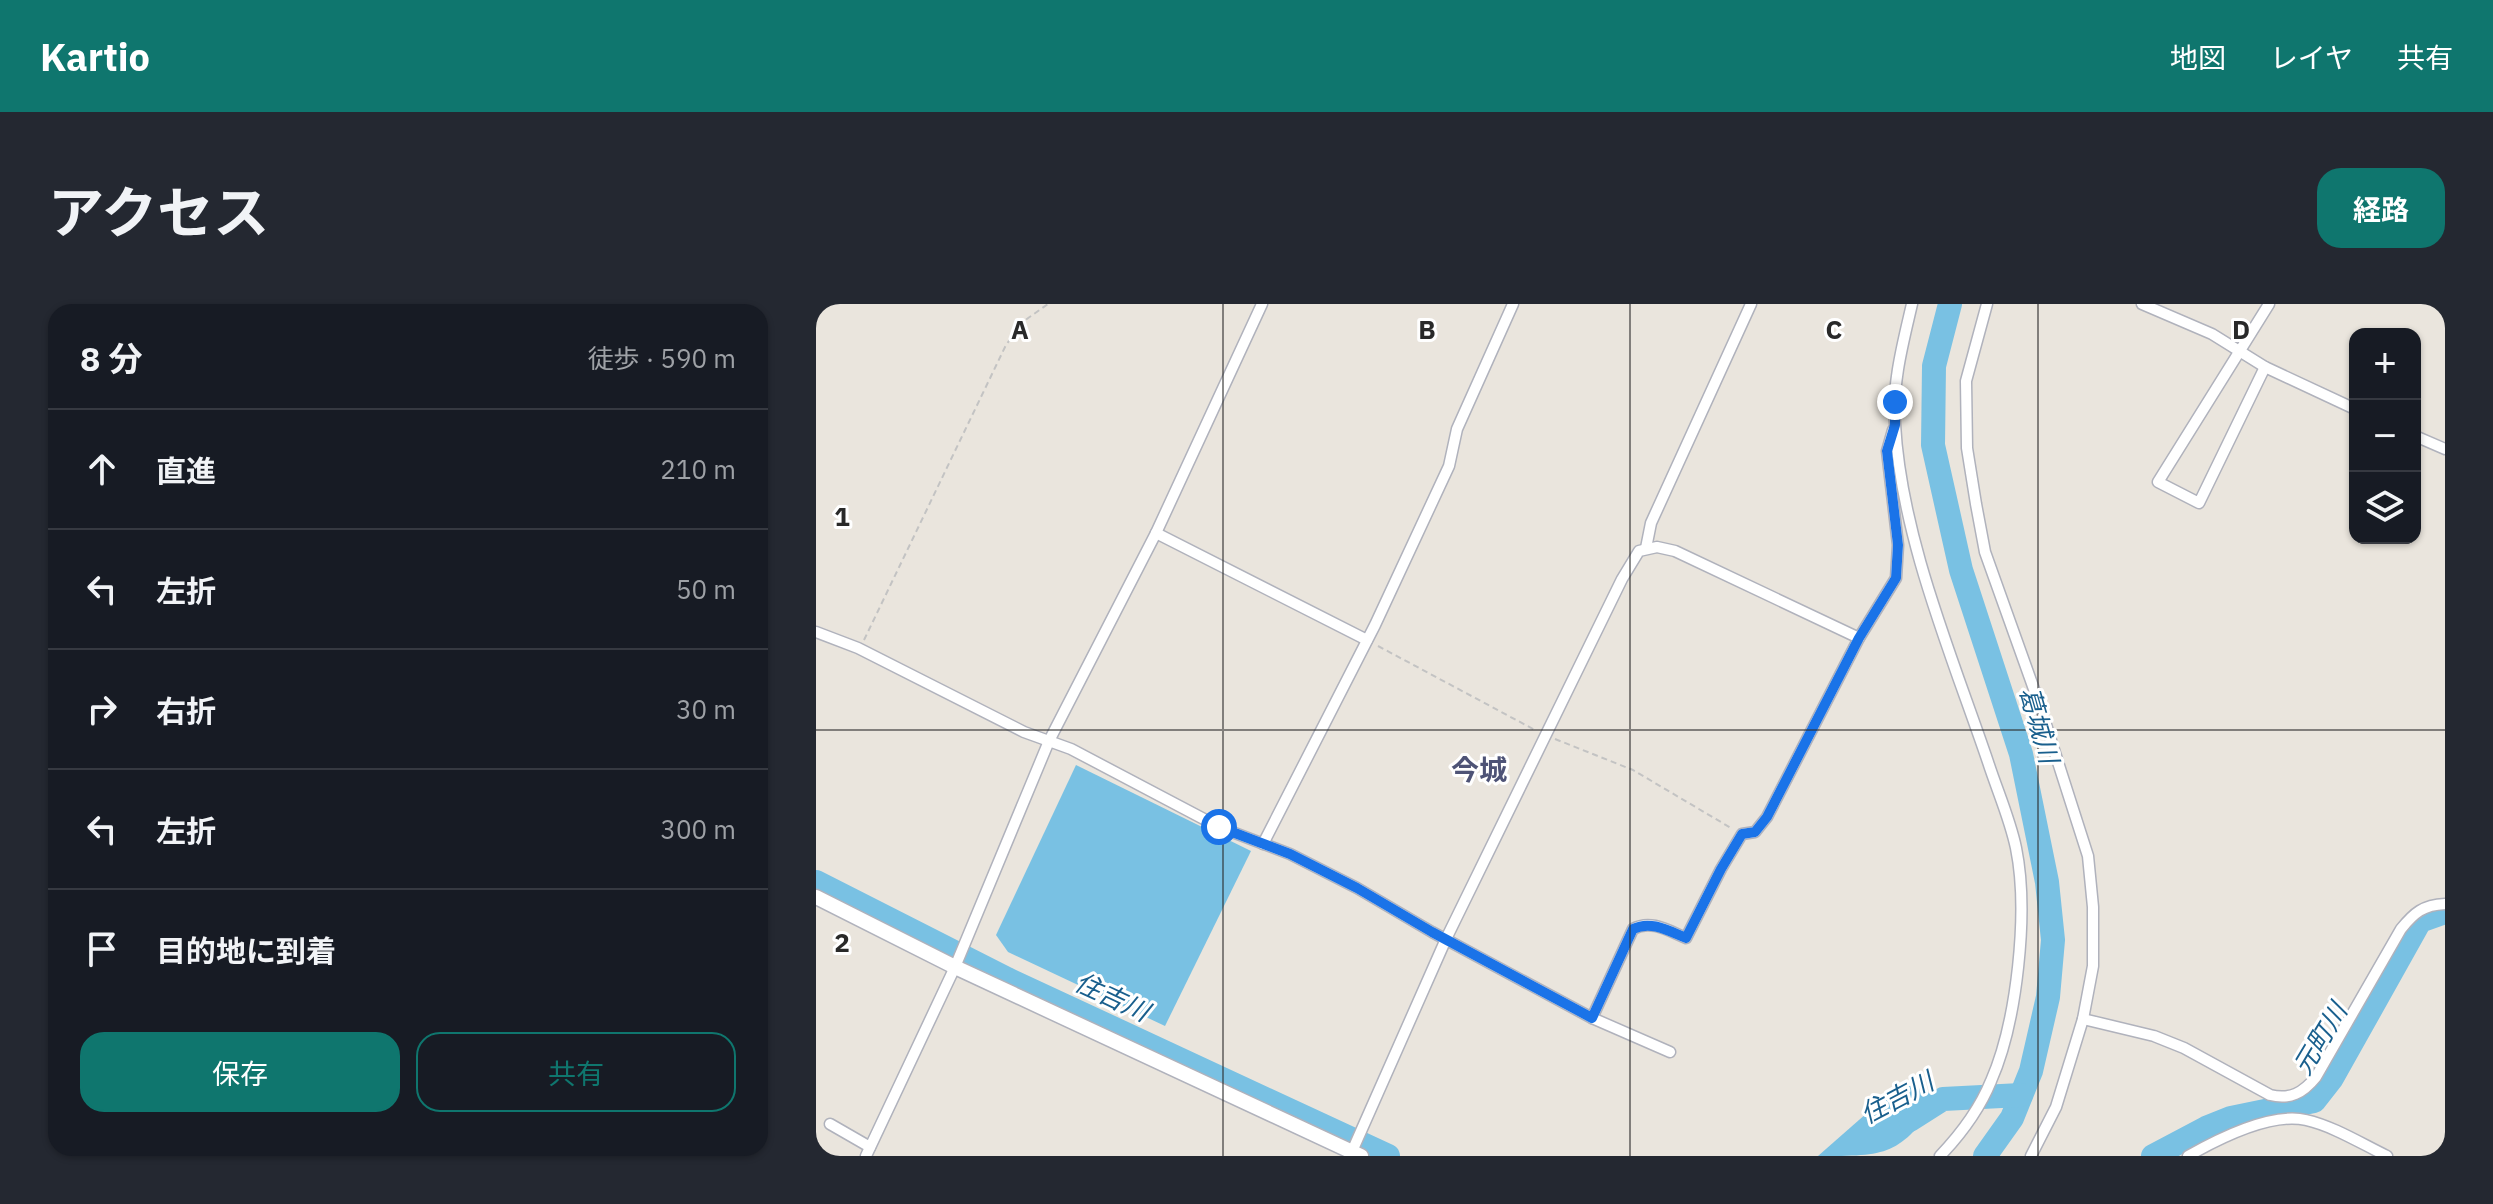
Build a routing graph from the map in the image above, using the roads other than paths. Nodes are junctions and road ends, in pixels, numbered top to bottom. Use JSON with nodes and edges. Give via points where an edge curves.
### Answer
{"nodes":[{"id":1,"x":1262,"y":304,"type":"edge"},
{"id":2,"x":1513,"y":304,"type":"edge"},
{"id":3,"x":1751,"y":304,"type":"edge"},
{"id":4,"x":1912,"y":304,"type":"edge"},
{"id":5,"x":1987,"y":304,"type":"edge"},
{"id":6,"x":2142,"y":304,"type":"edge"},
{"id":7,"x":2269,"y":304,"type":"edge"},
{"id":8,"x":2239,"y":352,"type":"junction"},
{"id":9,"x":2265,"y":367,"type":"junction"},
{"id":10,"x":2349,"y":406,"type":"edge"},
{"id":11,"x":1895,"y":425,"type":"junction"},
{"id":12,"x":2421,"y":439,"type":"edge"},
{"id":13,"x":2445,"y":449,"type":"edge"},
{"id":14,"x":1156,"y":533,"type":"junction"},
{"id":15,"x":1646,"y":548,"type":"junction"},
{"id":16,"x":816,"y":632,"type":"edge"},
{"id":17,"x":1859,"y":638,"type":"junction"},
{"id":18,"x":1367,"y":640,"type":"junction"},
{"id":19,"x":1049,"y":741,"type":"junction"},
{"id":20,"x":1263,"y":844,"type":"junction"},
{"id":21,"x":816,"y":897,"type":"edge"},
{"id":22,"x":2445,"y":904,"type":"edge"},
{"id":23,"x":1446,"y":939,"type":"junction"},
{"id":24,"x":959,"y":959,"type":"junction"},
{"id":25,"x":1592,"y":1018,"type":"junction"},
{"id":26,"x":2083,"y":1019,"type":"junction"},
{"id":27,"x":1670,"y":1052,"type":"dead end"},
{"id":28,"x":2272,"y":1098,"type":"junction"},
{"id":29,"x":2279,"y":1119,"type":"junction"},
{"id":30,"x":830,"y":1124,"type":"dead end"},
{"id":31,"x":1355,"y":1149,"type":"edge"},
{"id":32,"x":868,"y":1152,"type":"edge"},
{"id":33,"x":1940,"y":1156,"type":"edge"},
{"id":34,"x":2031,"y":1156,"type":"edge"},
{"id":35,"x":2188,"y":1156,"type":"edge"},
{"id":36,"x":2387,"y":1156,"type":"edge"}],
"edges":[{"from":1,"to":14,"type":"street"},
{"from":2,"to":18,"type":"street","via":[[1457,429],[1449,466]]},
{"from":3,"to":15,"type":"street","via":[[1651,523]]},
{"from":4,"to":11,"type":"street","via":[[1901,349]]},
{"from":5,"to":26,"type":"street","via":[[1966,381],[1967,448],[1985,552],[2088,856],[2093,966]]},
{"from":6,"to":8,"type":"street","via":[[2212,334]]},
{"from":7,"to":8,"type":"street"},
{"from":8,"to":9,"type":"street"},
{"from":8,"to":9,"type":"street","via":[[2158,482],[2199,503]]},
{"from":9,"to":10,"type":"street"},
{"from":11,"to":17,"type":"street","via":[[1887,451],[1898,545],[1896,578]]},
{"from":11,"to":33,"type":"street","via":[[1910,519],[1931,599],[2016,849],[2021,905],[2011,1012],[1991,1082]]},
{"from":12,"to":13,"type":"street"},
{"from":14,"to":18,"type":"street"},
{"from":14,"to":19,"type":"street"},
{"from":15,"to":17,"type":"street","via":[[1675,551]]},
{"from":15,"to":23,"type":"street","via":[[1633,558]]},
{"from":16,"to":19,"type":"street"},
{"from":17,"to":25,"type":"street","via":[[1767,817],[1755,832],[1742,834],[1686,938],[1652,925],[1633,929]]},
{"from":18,"to":20,"type":"street"},
{"from":19,"to":20,"type":"street"},
{"from":19,"to":24,"type":"street"},
{"from":20,"to":23,"type":"street","via":[[1357,888]]},
{"from":21,"to":24,"type":"street"},
{"from":22,"to":28,"type":"street","via":[[2425,907],[2401,929],[2307,1088]]},
{"from":23,"to":25,"type":"street"},
{"from":23,"to":31,"type":"street"},
{"from":24,"to":31,"type":"street"},
{"from":24,"to":32,"type":"street"},
{"from":25,"to":27,"type":"street"},
{"from":26,"to":28,"type":"street","via":[[2184,1048]]},
{"from":26,"to":34,"type":"street","via":[[2056,1107]]},
{"from":28,"to":29,"type":"street"},
{"from":29,"to":35,"type":"street","via":[[2232,1133]]},
{"from":29,"to":36,"type":"street","via":[[2312,1121]]},
{"from":30,"to":32,"type":"street"}]}
